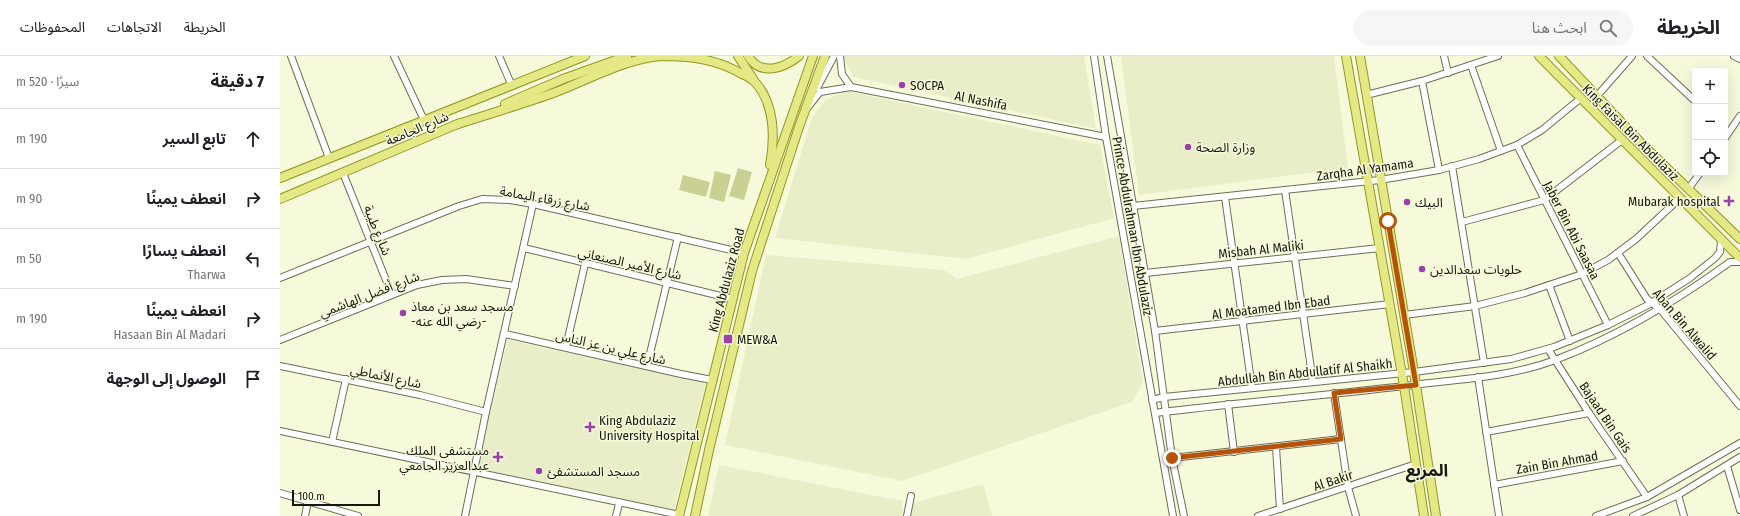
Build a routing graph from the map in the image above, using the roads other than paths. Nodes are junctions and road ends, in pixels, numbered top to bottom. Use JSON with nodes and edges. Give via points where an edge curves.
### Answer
{"nodes":[{"id":1,"x":291,"y":56,"type":"edge"},
{"id":2,"x":394,"y":56,"type":"edge"},
{"id":3,"x":499,"y":56,"type":"edge"},
{"id":4,"x":571,"y":56,"type":"edge"},
{"id":5,"x":585,"y":56,"type":"edge"},
{"id":6,"x":627,"y":56,"type":"edge"},
{"id":7,"x":738,"y":56,"type":"edge"},
{"id":8,"x":748,"y":56,"type":"edge"},
{"id":9,"x":799,"y":56,"type":"edge"},
{"id":10,"x":813,"y":56,"type":"edge"},
{"id":11,"x":825,"y":56,"type":"edge"},
{"id":12,"x":834,"y":56,"type":"edge"},
{"id":13,"x":840,"y":56,"type":"edge"},
{"id":14,"x":1094,"y":56,"type":"edge"},
{"id":15,"x":1107,"y":56,"type":"edge"},
{"id":16,"x":1346,"y":56,"type":"edge"},
{"id":17,"x":1360,"y":56,"type":"edge"},
{"id":18,"x":1444,"y":56,"type":"edge"},
{"id":19,"x":1498,"y":56,"type":"edge"},
{"id":20,"x":1539,"y":56,"type":"edge"},
{"id":21,"x":1559,"y":56,"type":"edge"},
{"id":22,"x":1632,"y":56,"type":"edge"},
{"id":23,"x":1647,"y":56,"type":"edge"},
{"id":24,"x":1734,"y":56,"type":"edge"},
{"id":25,"x":1740,"y":59,"type":"edge"},
{"id":26,"x":1471,"y":65,"type":"junction"},
{"id":27,"x":549,"y":71,"type":"junction"},
{"id":28,"x":1448,"y":73,"type":"junction"},
{"id":29,"x":754,"y":81,"type":"junction"},
{"id":30,"x":1422,"y":82,"type":"junction"},
{"id":31,"x":512,"y":86,"type":"junction"},
{"id":32,"x":851,"y":87,"type":"junction"},
{"id":33,"x":1366,"y":95,"type":"junction"},
{"id":34,"x":1597,"y":96,"type":"junction"},
{"id":35,"x":1581,"y":98,"type":"junction"},
{"id":36,"x":1692,"y":99,"type":"edge"},
{"id":37,"x":805,"y":111,"type":"junction"},
{"id":38,"x":1740,"y":116,"type":"edge"},
{"id":39,"x":424,"y":120,"type":"junction"},
{"id":40,"x":455,"y":125,"type":"junction"},
{"id":41,"x":1728,"y":131,"type":"edge"},
{"id":42,"x":1106,"y":137,"type":"junction"},
{"id":43,"x":1622,"y":140,"type":"junction"},
{"id":44,"x":1516,"y":145,"type":"junction"},
{"id":45,"x":1501,"y":151,"type":"junction"},
{"id":46,"x":330,"y":158,"type":"junction"},
{"id":47,"x":1452,"y":166,"type":"junction"},
{"id":48,"x":1439,"y":170,"type":"junction"},
{"id":49,"x":344,"y":173,"type":"junction"},
{"id":50,"x":1698,"y":176,"type":"edge"},
{"id":51,"x":280,"y":178,"type":"edge"},
{"id":52,"x":1380,"y":180,"type":"junction"},
{"id":53,"x":1368,"y":181,"type":"junction"},
{"id":54,"x":767,"y":185,"type":"junction"},
{"id":55,"x":1689,"y":188,"type":"junction"},
{"id":56,"x":1285,"y":190,"type":"junction"},
{"id":57,"x":1225,"y":197,"type":"junction"},
{"id":58,"x":1680,"y":198,"type":"junction"},
{"id":59,"x":280,"y":199,"type":"edge"},
{"id":60,"x":1544,"y":200,"type":"junction"},
{"id":61,"x":533,"y":204,"type":"junction"},
{"id":62,"x":1133,"y":206,"type":"junction"},
{"id":63,"x":1462,"y":222,"type":"junction"},
{"id":64,"x":1739,"y":235,"type":"edge"},
{"id":65,"x":678,"y":237,"type":"junction"},
{"id":66,"x":1721,"y":240,"type":"junction"},
{"id":67,"x":371,"y":241,"type":"junction"},
{"id":68,"x":524,"y":248,"type":"junction"},
{"id":69,"x":1380,"y":248,"type":"junction"},
{"id":70,"x":744,"y":253,"type":"junction"},
{"id":71,"x":1618,"y":253,"type":"junction"},
{"id":72,"x":1294,"y":257,"type":"junction"},
{"id":73,"x":1740,"y":258,"type":"edge"},
{"id":74,"x":1740,"y":262,"type":"edge"},
{"id":75,"x":1234,"y":263,"type":"junction"},
{"id":76,"x":585,"y":264,"type":"junction"},
{"id":77,"x":1708,"y":264,"type":"junction"},
{"id":78,"x":1717,"y":272,"type":"junction"},
{"id":79,"x":1145,"y":273,"type":"junction"},
{"id":80,"x":1582,"y":274,"type":"junction"},
{"id":81,"x":280,"y":278,"type":"edge"},
{"id":82,"x":668,"y":282,"type":"junction"},
{"id":83,"x":1549,"y":285,"type":"junction"},
{"id":84,"x":515,"y":286,"type":"junction"},
{"id":85,"x":392,"y":296,"type":"junction"},
{"id":86,"x":732,"y":299,"type":"junction"},
{"id":87,"x":1653,"y":302,"type":"junction"},
{"id":88,"x":1390,"y":304,"type":"junction"},
{"id":89,"x":1475,"y":306,"type":"junction"},
{"id":90,"x":1660,"y":309,"type":"junction"},
{"id":91,"x":1303,"y":314,"type":"junction"},
{"id":92,"x":1404,"y":315,"type":"junction"},
{"id":93,"x":1242,"y":321,"type":"junction"},
{"id":94,"x":1608,"y":325,"type":"junction"},
{"id":95,"x":1155,"y":331,"type":"junction"},
{"id":96,"x":505,"y":334,"type":"junction"},
{"id":97,"x":280,"y":340,"type":"edge"},
{"id":98,"x":1570,"y":340,"type":"junction"},
{"id":99,"x":566,"y":347,"type":"junction"},
{"id":100,"x":1548,"y":349,"type":"junction"},
{"id":101,"x":1554,"y":360,"type":"junction"},
{"id":102,"x":1484,"y":363,"type":"junction"},
{"id":103,"x":280,"y":366,"type":"edge"},
{"id":104,"x":647,"y":366,"type":"junction"},
{"id":105,"x":1414,"y":372,"type":"junction"},
{"id":106,"x":1401,"y":373,"type":"junction"},
{"id":107,"x":1478,"y":377,"type":"junction"},
{"id":108,"x":346,"y":379,"type":"junction"},
{"id":109,"x":712,"y":380,"type":"junction"},
{"id":110,"x":1313,"y":382,"type":"junction"},
{"id":111,"x":1416,"y":385,"type":"junction"},
{"id":112,"x":1404,"y":386,"type":"junction"},
{"id":113,"x":1252,"y":388,"type":"junction"},
{"id":114,"x":1334,"y":393,"type":"junction"},
{"id":115,"x":1164,"y":397,"type":"junction"},
{"id":116,"x":1152,"y":400,"type":"junction"},
{"id":117,"x":1228,"y":404,"type":"junction"},
{"id":118,"x":1740,"y":406,"type":"edge"},
{"id":119,"x":1166,"y":411,"type":"junction"},
{"id":120,"x":486,"y":412,"type":"junction"},
{"id":121,"x":1155,"y":413,"type":"junction"},
{"id":122,"x":1589,"y":413,"type":"junction"},
{"id":123,"x":280,"y":431,"type":"edge"},
{"id":124,"x":1486,"y":432,"type":"junction"},
{"id":125,"x":1341,"y":439,"type":"junction"},
{"id":126,"x":332,"y":442,"type":"junction"},
{"id":127,"x":1740,"y":443,"type":"edge"},
{"id":128,"x":1276,"y":447,"type":"junction"},
{"id":129,"x":1234,"y":452,"type":"junction"},
{"id":130,"x":1740,"y":457,"type":"edge"},
{"id":131,"x":1172,"y":458,"type":"junction"},
{"id":132,"x":1623,"y":461,"type":"junction"},
{"id":133,"x":1416,"y":464,"type":"junction"},
{"id":134,"x":1700,"y":466,"type":"junction"},
{"id":135,"x":1727,"y":466,"type":"junction"},
{"id":136,"x":474,"y":473,"type":"junction"},
{"id":137,"x":1706,"y":478,"type":"junction"},
{"id":138,"x":1494,"y":485,"type":"junction"},
{"id":139,"x":1348,"y":487,"type":"junction"},
{"id":140,"x":280,"y":493,"type":"edge"},
{"id":141,"x":1678,"y":494,"type":"junction"},
{"id":142,"x":911,"y":496,"type":"dead end"},
{"id":143,"x":1647,"y":497,"type":"junction"},
{"id":144,"x":308,"y":501,"type":"junction"},
{"id":145,"x":619,"y":504,"type":"junction"},
{"id":146,"x":1280,"y":509,"type":"junction"},
{"id":147,"x":1648,"y":509,"type":"junction"},
{"id":148,"x":1740,"y":510,"type":"edge"},
{"id":149,"x":305,"y":516,"type":"edge"},
{"id":150,"x":358,"y":516,"type":"edge"},
{"id":151,"x":465,"y":516,"type":"edge"},
{"id":152,"x":616,"y":516,"type":"edge"},
{"id":153,"x":679,"y":516,"type":"edge"},
{"id":154,"x":695,"y":516,"type":"edge"},
{"id":155,"x":907,"y":516,"type":"edge"},
{"id":156,"x":1173,"y":516,"type":"edge"},
{"id":157,"x":1184,"y":516,"type":"edge"},
{"id":158,"x":1258,"y":516,"type":"edge"},
{"id":159,"x":1356,"y":516,"type":"edge"},
{"id":160,"x":1424,"y":516,"type":"edge"},
{"id":161,"x":1436,"y":516,"type":"edge"},
{"id":162,"x":1499,"y":516,"type":"edge"},
{"id":163,"x":1596,"y":516,"type":"edge"},
{"id":164,"x":1633,"y":516,"type":"edge"},
{"id":165,"x":1650,"y":516,"type":"edge"},
{"id":166,"x":1684,"y":516,"type":"edge"}],
"edges":[{"from":1,"to":46,"type":"street"},
{"from":2,"to":39,"type":"street"},
{"from":3,"to":31,"type":"street"},
{"from":4,"to":27,"type":"main road"},
{"from":5,"to":27,"type":"main road"},
{"from":6,"to":40,"type":"main road","name":"شارع الجامعة","via":[[564,79]]},
{"from":7,"to":29,"type":"main road"},
{"from":8,"to":9,"type":"main road","via":[[767,69],[789,64]]},
{"from":10,"to":54,"type":"main road","name":"King Abdulaziz Road"},
{"from":11,"to":37,"type":"main road","name":"King Abdulaziz Road"},
{"from":12,"to":37,"type":"street"},
{"from":13,"to":32,"type":"street","via":[[842,74]]},
{"from":14,"to":42,"type":"street","name":"Prince Abdulrahman Ibn Abdulaziz"},
{"from":15,"to":62,"type":"street","name":"Prince Abdulrahman Ibn Abdulaziz"},
{"from":16,"to":53,"type":"main road"},
{"from":17,"to":33,"type":"main road"},
{"from":18,"to":28,"type":"street"},
{"from":19,"to":26,"type":"street"},
{"from":20,"to":35,"type":"main road","name":"King Faisal Bin Abdulaziz"},
{"from":21,"to":34,"type":"main road","name":"King Faisal Bin Abdulaziz"},
{"from":22,"to":34,"type":"street"},
{"from":23,"to":36,"type":"street"},
{"from":24,"to":25,"type":"street"},
{"from":26,"to":28,"type":"street"},
{"from":26,"to":45,"type":"street"},
{"from":27,"to":31,"type":"main road","name":"شارع الجامعة"},
{"from":28,"to":30,"type":"street"},
{"from":29,"to":40,"type":"main road","via":[[710,59],[660,56],[600,73],[555,92]]},
{"from":29,"to":54,"type":"main road","via":[[768,105],[772,118],[771,162]]},
{"from":30,"to":33,"type":"street"},
{"from":30,"to":48,"type":"street"},
{"from":31,"to":39,"type":"main road","name":"شارع الجامعة"},
{"from":32,"to":37,"type":"street","via":[[820,92]]},
{"from":32,"to":42,"type":"street","name":"Al Nashifa"},
{"from":33,"to":52,"type":"main road"},
{"from":34,"to":55,"type":"main road","name":"King Faisal Bin Abdulaziz","via":[[1641,143]]},
{"from":35,"to":43,"type":"main road","name":"King Faisal Bin Abdulaziz"},
{"from":35,"to":44,"type":"street","name":"Zarqha Al Yamama","via":[[1542,130]]},
{"from":37,"to":154,"type":"main road","name":"King Abdulaziz Road","via":[[752,271]]},
{"from":38,"to":41,"type":"street"},
{"from":39,"to":46,"type":"main road","name":"شارع الجامعة"},
{"from":40,"to":49,"type":"main road","name":"شارع الجامعة"},
{"from":42,"to":116,"type":"street","name":"Prince Abdulrahman Ibn Abdulaziz"},
{"from":43,"to":58,"type":"main road","name":"King Faisal Bin Abdulaziz"},
{"from":43,"to":60,"type":"street"},
{"from":44,"to":45,"type":"street","name":"Zarqha Al Yamama"},
{"from":44,"to":60,"type":"street","name":"Jaber Bin Abi Saasaa"},
{"from":45,"to":47,"type":"street","name":"Zarqha Al Yamama"},
{"from":46,"to":51,"type":"main road","name":"شارع الجامعة"},
{"from":47,"to":48,"type":"street","name":"Zarqha Al Yamama"},
{"from":47,"to":63,"type":"street"},
{"from":48,"to":52,"type":"street","name":"Zarqha Al Yamama"},
{"from":49,"to":59,"type":"main road","name":"شارع الجامعة"},
{"from":49,"to":67,"type":"street","name":"شارع طيبة"},
{"from":50,"to":55,"type":"street"},
{"from":52,"to":53,"type":"street","name":"Zarqha Al Yamama"},
{"from":52,"to":92,"type":"main road"},
{"from":53,"to":56,"type":"street","name":"Zarqha Al Yamama"},
{"from":53,"to":69,"type":"main road"},
{"from":54,"to":70,"type":"main road","name":"King Abdulaziz Road"},
{"from":55,"to":64,"type":"main road","name":"King Faisal Bin Abdulaziz"},
{"from":56,"to":57,"type":"street","name":"Zarqha Al Yamama"},
{"from":56,"to":72,"type":"street"},
{"from":57,"to":62,"type":"street","name":"Zarqha Al Yamama"},
{"from":57,"to":75,"type":"street"},
{"from":58,"to":66,"type":"main road","name":"King Faisal Bin Abdulaziz"},
{"from":58,"to":71,"type":"street"},
{"from":60,"to":63,"type":"street"},
{"from":60,"to":80,"type":"street","name":"Jaber Bin Abi Saasaa"},
{"from":61,"to":65,"type":"street","name":"شارع زرقاء اليمامة"},
{"from":61,"to":67,"type":"street","name":"شارع زرقاء اليمامة","via":[[482,199]]},
{"from":61,"to":68,"type":"street"},
{"from":62,"to":79,"type":"street","name":"Prince Abdulrahman Ibn Abdulaziz"},
{"from":63,"to":89,"type":"street"},
{"from":65,"to":70,"type":"street","name":"شارع زرقاء اليمامة"},
{"from":65,"to":82,"type":"street"},
{"from":66,"to":73,"type":"main road","name":"King Faisal Bin Abdulaziz"},
{"from":66,"to":77,"type":"street","name":"Abdullah Bin Abdullatif Al Shaikh","via":[[1720,252]]},
{"from":67,"to":81,"type":"street","name":"شارع زرقاء اليمامة"},
{"from":67,"to":85,"type":"street","name":"شارع طيبة"},
{"from":68,"to":76,"type":"street","name":"شارع الأمير الصنعاني"},
{"from":68,"to":84,"type":"street"},
{"from":69,"to":72,"type":"street","name":"Misbah Al Maliki"},
{"from":69,"to":88,"type":"main road"},
{"from":70,"to":86,"type":"main road","name":"King Abdulaziz Road"},
{"from":71,"to":80,"type":"street"},
{"from":71,"to":87,"type":"street","name":"Aban Bin Alwalid","via":[[1648,299]]},
{"from":72,"to":75,"type":"street","name":"Misbah Al Maliki"},
{"from":72,"to":91,"type":"street"},
{"from":74,"to":78,"type":"street","name":"Abdullah Bin Abdullatif Al Shaikh","via":[[1730,262]]},
{"from":75,"to":79,"type":"street","name":"Misbah Al Maliki"},
{"from":75,"to":93,"type":"street"},
{"from":76,"to":82,"type":"street","name":"شارع الأمير الصنعاني"},
{"from":76,"to":99,"type":"street"},
{"from":77,"to":78,"type":"street"},
{"from":77,"to":87,"type":"street","name":"Abdullah Bin Abdullatif Al Shaikh"},
{"from":78,"to":90,"type":"street","name":"Abdullah Bin Abdullatif Al Shaikh"},
{"from":79,"to":95,"type":"street","name":"Prince Abdulrahman Ibn Abdulaziz"},
{"from":80,"to":83,"type":"street"},
{"from":80,"to":94,"type":"street","name":"Jaber Bin Abi Saasaa"},
{"from":82,"to":86,"type":"street","name":"شارع الأمير الصنعاني"},
{"from":82,"to":104,"type":"street"},
{"from":83,"to":89,"type":"street"},
{"from":83,"to":98,"type":"street"},
{"from":84,"to":85,"type":"street","name":"شارع أفضل الهاشمي","via":[[466,278],[417,285]]},
{"from":84,"to":96,"type":"street"},
{"from":85,"to":97,"type":"street","name":"شارع أفضل الهاشمي"},
{"from":86,"to":109,"type":"main road","name":"King Abdulaziz Road"},
{"from":87,"to":90,"type":"street","name":"Aban Bin Alwalid"},
{"from":87,"to":94,"type":"street","name":"Abdullah Bin Abdullatif Al Shaikh"},
{"from":88,"to":91,"type":"street","name":"Al Moatamed Ibn Ebad"},
{"from":88,"to":106,"type":"main road"},
{"from":89,"to":92,"type":"street"},
{"from":89,"to":102,"type":"street"},
{"from":90,"to":101,"type":"street","name":"Abdullah Bin Abdullatif Al Shaikh","via":[[1600,342]]},
{"from":90,"to":118,"type":"street","name":"Aban Bin Alwalid"},
{"from":91,"to":93,"type":"street","name":"Al Moatamed Ibn Ebad"},
{"from":91,"to":110,"type":"street"},
{"from":92,"to":105,"type":"main road"},
{"from":93,"to":95,"type":"street","name":"Al Moatamed Ibn Ebad"},
{"from":93,"to":113,"type":"street"},
{"from":94,"to":98,"type":"street","name":"Abdullah Bin Abdullatif Al Shaikh"},
{"from":95,"to":115,"type":"street","name":"Prince Abdulrahman Ibn Abdulaziz"},
{"from":96,"to":99,"type":"street","name":"شارع علي بن عز الناس"},
{"from":96,"to":120,"type":"street"},
{"from":98,"to":100,"type":"street","name":"Abdullah Bin Abdullatif Al Shaikh"},
{"from":99,"to":104,"type":"street","name":"شارع علي بن عز الناس"},
{"from":100,"to":101,"type":"street","name":"Bajaad Bin Gais"},
{"from":100,"to":102,"type":"street","name":"Abdullah Bin Abdullatif Al Shaikh"},
{"from":101,"to":107,"type":"street","name":"Abdullah Bin Abdullatif Al Shaikh"},
{"from":101,"to":122,"type":"street","name":"Bajaad Bin Gais"},
{"from":102,"to":105,"type":"street","name":"Abdullah Bin Abdullatif Al Shaikh"},
{"from":103,"to":108,"type":"street","name":"شارع الأنماطي"},
{"from":104,"to":109,"type":"street","name":"شارع علي بن عز الناس"},
{"from":105,"to":106,"type":"street","name":"Abdullah Bin Abdullatif Al Shaikh"},
{"from":105,"to":111,"type":"main road"},
{"from":106,"to":110,"type":"street","name":"Abdullah Bin Abdullatif Al Shaikh"},
{"from":106,"to":112,"type":"main road"},
{"from":107,"to":111,"type":"street","name":"Abdullah Bin Abdullatif Al Shaikh"},
{"from":107,"to":124,"type":"street"},
{"from":108,"to":120,"type":"street","name":"شارع الأنماطي"},
{"from":108,"to":126,"type":"street"},
{"from":109,"to":153,"type":"main road","name":"King Abdulaziz Road"},
{"from":110,"to":113,"type":"street","name":"Abdullah Bin Abdullatif Al Shaikh"},
{"from":111,"to":112,"type":"street","name":"Abdullah Bin Abdullatif Al Shaikh"},
{"from":111,"to":161,"type":"main road"},
{"from":112,"to":114,"type":"street","name":"Abdullah Bin Abdullatif Al Shaikh"},
{"from":112,"to":133,"type":"main road"},
{"from":113,"to":115,"type":"street","name":"Abdullah Bin Abdullatif Al Shaikh"},
{"from":114,"to":117,"type":"street","name":"Abdullah Bin Abdullatif Al Shaikh"},
{"from":114,"to":125,"type":"street"},
{"from":115,"to":116,"type":"street","name":"Abdullah Bin Abdullatif Al Shaikh"},
{"from":115,"to":119,"type":"street","name":"Prince Abdulrahman Ibn Abdulaziz"},
{"from":116,"to":121,"type":"street","name":"Prince Abdulrahman Ibn Abdulaziz"},
{"from":117,"to":119,"type":"street","name":"Abdullah Bin Abdullatif Al Shaikh"},
{"from":117,"to":129,"type":"street"},
{"from":119,"to":121,"type":"street","name":"Abdullah Bin Abdullatif Al Shaikh"},
{"from":119,"to":131,"type":"street"},
{"from":120,"to":136,"type":"street"},
{"from":121,"to":156,"type":"street"},
{"from":122,"to":124,"type":"street"},
{"from":122,"to":132,"type":"street","name":"Bajaad Bin Gais"},
{"from":123,"to":126,"type":"street"},
{"from":124,"to":138,"type":"street"},
{"from":125,"to":128,"type":"street"},
{"from":125,"to":139,"type":"street"},
{"from":126,"to":136,"type":"street"},
{"from":127,"to":134,"type":"street"},
{"from":128,"to":129,"type":"street"},
{"from":128,"to":146,"type":"street"},
{"from":129,"to":131,"type":"street"},
{"from":130,"to":135,"type":"street"},
{"from":131,"to":157,"type":"street"},
{"from":132,"to":138,"type":"street","name":"Zain Bin Ahmad"},
{"from":132,"to":143,"type":"street","name":"Bajaad Bin Gais"},
{"from":133,"to":139,"type":"street","name":"Al Bakir"},
{"from":133,"to":160,"type":"main road"},
{"from":134,"to":137,"type":"street"},
{"from":134,"to":143,"type":"street"},
{"from":135,"to":137,"type":"street"},
{"from":135,"to":148,"type":"street"},
{"from":136,"to":145,"type":"street"},
{"from":136,"to":151,"type":"street"},
{"from":137,"to":141,"type":"street"},
{"from":138,"to":162,"type":"street"},
{"from":139,"to":146,"type":"street","name":"Al Bakir"},
{"from":139,"to":159,"type":"street"},
{"from":140,"to":144,"type":"street"},
{"from":141,"to":147,"type":"street"},
{"from":141,"to":166,"type":"street"},
{"from":142,"to":155,"type":"street"},
{"from":143,"to":163,"type":"street"},
{"from":144,"to":149,"type":"street"},
{"from":144,"to":150,"type":"street"},
{"from":145,"to":152,"type":"street"},
{"from":145,"to":153,"type":"street"},
{"from":146,"to":158,"type":"street","name":"Al Bakir"},
{"from":147,"to":164,"type":"street"},
{"from":147,"to":165,"type":"street"}]}
